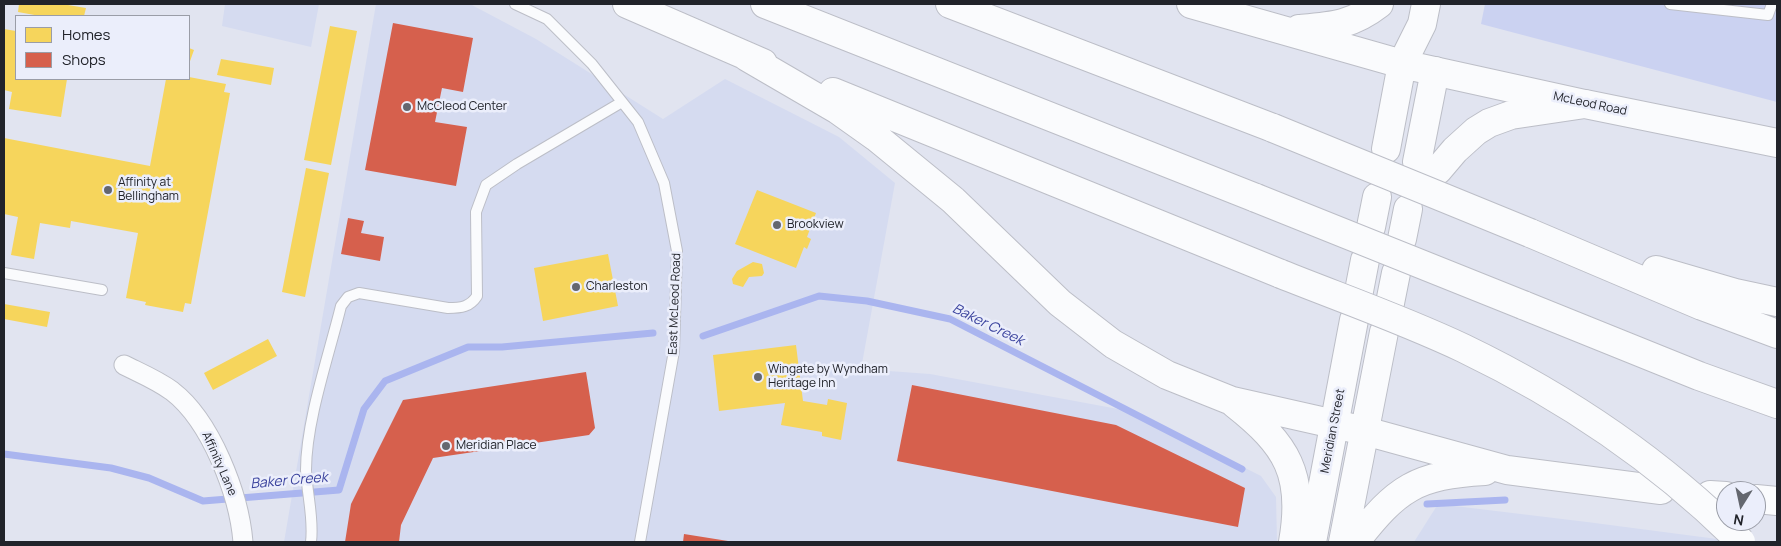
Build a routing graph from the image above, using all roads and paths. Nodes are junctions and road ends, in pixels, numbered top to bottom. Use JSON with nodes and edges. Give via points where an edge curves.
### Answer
{"nodes":[{"id":1,"x":516,"y":4,"type":"edge"},
{"id":2,"x":627,"y":4,"type":"edge"},
{"id":3,"x":766,"y":4,"type":"edge"},
{"id":4,"x":950,"y":4,"type":"edge"},
{"id":5,"x":1191,"y":4,"type":"edge"},
{"id":6,"x":1379,"y":4,"type":"edge"},
{"id":7,"x":1670,"y":4,"type":"edge"},
{"id":8,"x":1772,"y":4,"type":"edge"},
{"id":9,"x":1424,"y":14,"type":"edge"},
{"id":10,"x":1282,"y":30,"type":"junction"},
{"id":11,"x":747,"y":57,"type":"junction"},
{"id":12,"x":1402,"y":64,"type":"junction"},
{"id":13,"x":1435,"y":71,"type":"junction"},
{"id":14,"x":622,"y":102,"type":"junction"},
{"id":15,"x":1585,"y":104,"type":"junction"},
{"id":16,"x":1777,"y":143,"type":"edge"},
{"id":17,"x":1386,"y":149,"type":"dead end"},
{"id":18,"x":1377,"y":197,"type":"dead end"},
{"id":19,"x":1412,"y":211,"type":"dead end"},
{"id":20,"x":1371,"y":227,"type":"dead end"},
{"id":21,"x":1530,"y":233,"type":"junction"},
{"id":22,"x":1402,"y":239,"type":"dead end"},
{"id":23,"x":1365,"y":260,"type":"dead end"},
{"id":24,"x":1396,"y":272,"type":"dead end"},
{"id":25,"x":4,"y":273,"type":"edge"},
{"id":26,"x":102,"y":290,"type":"dead end"},
{"id":27,"x":1359,"y":291,"type":"dead end"},
{"id":28,"x":1777,"y":302,"type":"edge"},
{"id":29,"x":1390,"y":303,"type":"dead end"},
{"id":30,"x":1354,"y":320,"type":"dead end"},
{"id":31,"x":1384,"y":332,"type":"dead end"},
{"id":32,"x":1777,"y":334,"type":"edge"},
{"id":33,"x":124,"y":365,"type":"dead end"},
{"id":34,"x":1232,"y":401,"type":"junction"},
{"id":35,"x":1777,"y":404,"type":"edge"},
{"id":36,"x":1334,"y":424,"type":"junction"},
{"id":37,"x":1365,"y":431,"type":"junction"},
{"id":38,"x":1506,"y":470,"type":"junction"},
{"id":39,"x":1661,"y":490,"type":"dead end"},
{"id":40,"x":243,"y":542,"type":"edge"},
{"id":41,"x":310,"y":542,"type":"edge"},
{"id":42,"x":640,"y":542,"type":"edge"},
{"id":43,"x":1293,"y":542,"type":"edge"},
{"id":44,"x":1312,"y":542,"type":"edge"},
{"id":45,"x":1343,"y":542,"type":"edge"},
{"id":46,"x":1355,"y":542,"type":"edge"},
{"id":47,"x":1741,"y":542,"type":"edge"}],
"edges":[{"from":1,"to":14,"type":"lane","name":"East McLeod Road","via":[[547,19],[592,64]]},
{"from":2,"to":11,"type":"main road"},
{"from":3,"to":35,"type":"main road","bridge":true,"via":[[1699,376]]},
{"from":4,"to":21,"type":"main road","bridge":true,"via":[[1273,128]]},
{"from":5,"to":10,"type":"main road","name":"McLeod Road"},
{"from":6,"to":10,"type":"main road","via":[[1347,23]]},
{"from":7,"to":8,"type":"lane","via":[[1768,16]]},
{"from":9,"to":12,"type":"main road"},
{"from":9,"to":13,"type":"main road"},
{"from":10,"to":12,"type":"main road","name":"McLeod Road"},
{"from":11,"to":34,"type":"main road","via":[[838,110],[876,137],[953,200],[1060,303],[1113,344],[1167,375]]},
{"from":11,"to":47,"type":"main road","bridge":true,"via":[[1462,347],[1560,399],[1615,435],[1693,497]]},
{"from":12,"to":13,"type":"main road","name":"McLeod Road"},
{"from":12,"to":17,"type":"main road"},
{"from":13,"to":15,"type":"main road","name":"McLeod Road"},
{"from":13,"to":15,"type":"main road","via":[[1428,166],[1489,123],[1511,115]]},
{"from":14,"to":41,"type":"lane","via":[[486,185],[476,212],[477,296],[472,303],[462,308],[448,308],[359,293],[348,296],[341,306],[310,433],[306,470],[311,511]]},
{"from":14,"to":42,"type":"lane","name":"East McLeod Road","via":[[638,122],[664,183],[677,251],[674,351]]},
{"from":15,"to":16,"type":"main road","name":"McLeod Road"},
{"from":18,"to":20,"type":"main road"},
{"from":19,"to":22,"type":"main road"},
{"from":21,"to":28,"type":"main road","via":[[1735,293]]},
{"from":21,"to":32,"type":"main road"},
{"from":23,"to":27,"type":"main road"},
{"from":24,"to":29,"type":"main road"},
{"from":25,"to":26,"type":"lane"},
{"from":30,"to":36,"type":"main road","name":"Meridian Street"},
{"from":31,"to":37,"type":"main road"},
{"from":33,"to":40,"type":"street","name":"Affinity Lane","via":[[173,392],[208,436],[241,520]]},
{"from":34,"to":36,"type":"main road"},
{"from":34,"to":43,"type":"main road","via":[[1271,435],[1290,467],[1294,477],[1296,523]]},
{"from":36,"to":37,"type":"main road"},
{"from":36,"to":44,"type":"main road","name":"Meridian Street"},
{"from":37,"to":38,"type":"main road"},
{"from":37,"to":45,"type":"main road"},
{"from":38,"to":39,"type":"main road"},
{"from":38,"to":46,"type":"main road","via":[[1454,473],[1414,485],[1380,510]]}]}
